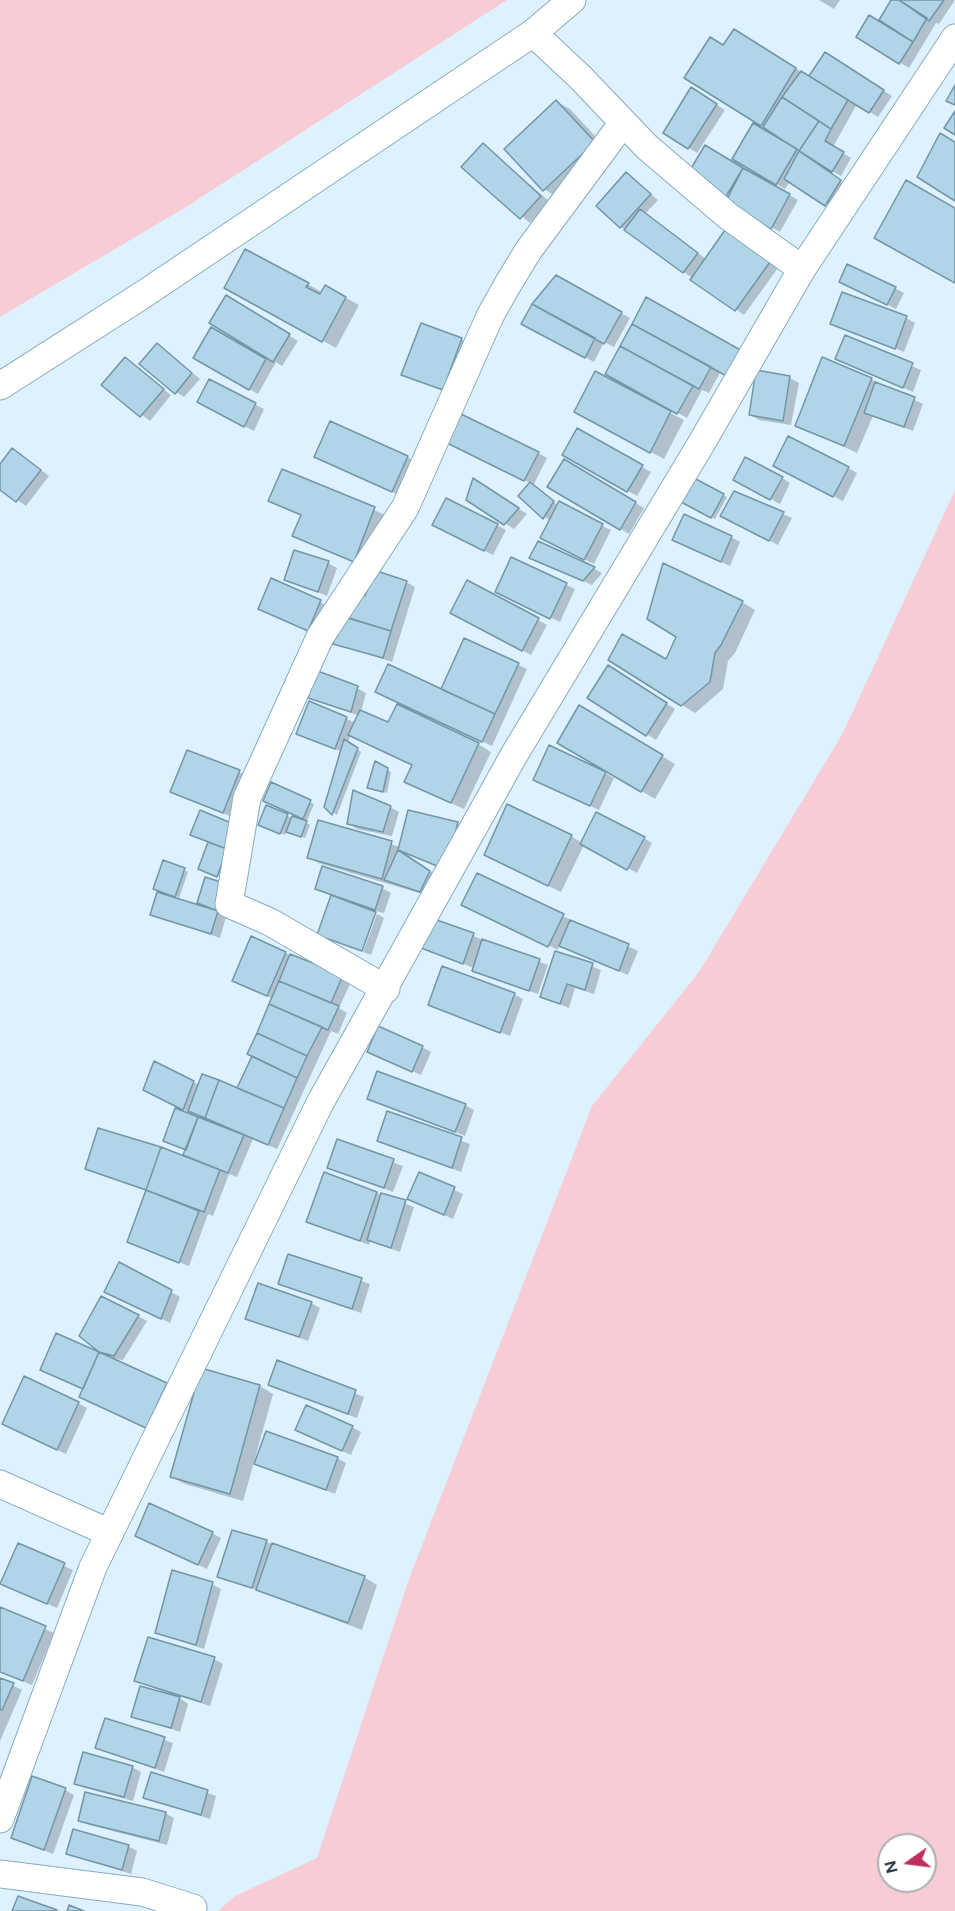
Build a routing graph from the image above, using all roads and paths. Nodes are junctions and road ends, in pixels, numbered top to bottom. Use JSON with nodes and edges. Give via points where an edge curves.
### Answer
{"nodes":[{"id":1,"x":572,"y":0,"type":"edge"},
{"id":2,"x":533,"y":33,"type":"junction"},
{"id":3,"x":955,"y":38,"type":"edge"},
{"id":4,"x":622,"y":124,"type":"junction"},
{"id":5,"x":802,"y":269,"type":"junction"},
{"id":6,"x":0,"y":386,"type":"edge"},
{"id":7,"x":386,"y":988,"type":"junction"},
{"id":8,"x":0,"y":1484,"type":"edge"},
{"id":9,"x":110,"y":1533,"type":"junction"},
{"id":10,"x":0,"y":1819,"type":"edge"},
{"id":11,"x":0,"y":1874,"type":"edge"},
{"id":12,"x":193,"y":1908,"type":"dead end"}],
"edges":[{"from":1,"to":2,"type":"street"},
{"from":2,"to":4,"type":"street"},
{"from":2,"to":6,"type":"street"},
{"from":3,"to":5,"type":"street"},
{"from":4,"to":5,"type":"street","via":[[728,216]]},
{"from":4,"to":7,"type":"street","via":[[528,251],[490,316],[405,508],[321,637],[247,798],[229,904],[270,922]]},
{"from":5,"to":7,"type":"street","via":[[514,755]]},
{"from":7,"to":9,"type":"street","via":[[320,1103]]},
{"from":8,"to":9,"type":"street"},
{"from":9,"to":10,"type":"street","via":[[93,1567]]},
{"from":11,"to":12,"type":"street","via":[[142,1892]]}]}
